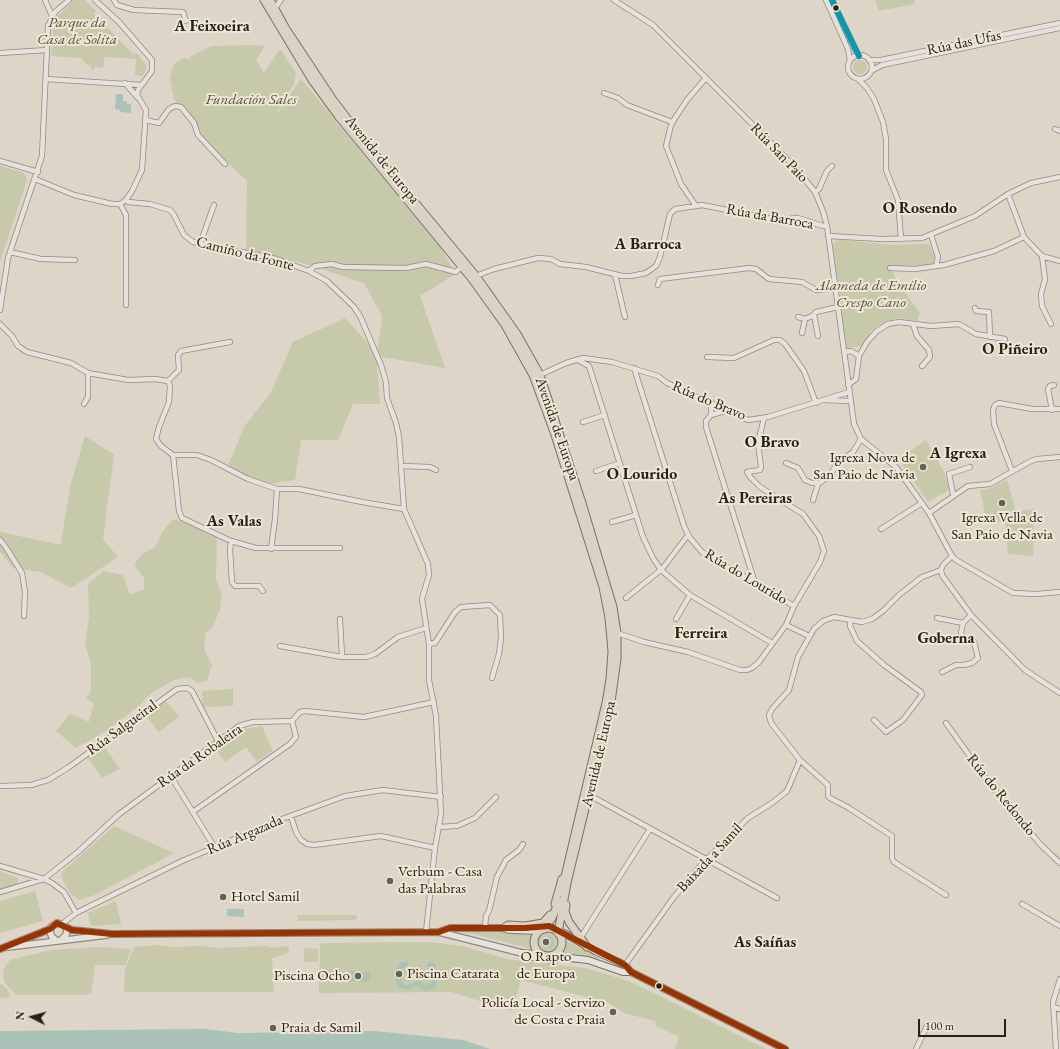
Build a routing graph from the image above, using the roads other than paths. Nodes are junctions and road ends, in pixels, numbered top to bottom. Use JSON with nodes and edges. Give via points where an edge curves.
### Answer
{"nodes":[{"id":1,"x":45,"y":0,"type":"edge"},
{"id":2,"x":69,"y":0,"type":"edge"},
{"id":3,"x":95,"y":0,"type":"edge"},
{"id":4,"x":114,"y":0,"type":"edge"},
{"id":5,"x":264,"y":0,"type":"edge"},
{"id":6,"x":270,"y":0,"type":"edge"},
{"id":7,"x":281,"y":0,"type":"edge"},
{"id":8,"x":614,"y":0,"type":"edge"},
{"id":9,"x":826,"y":0,"type":"edge"},
{"id":10,"x":832,"y":0,"type":"edge"},
{"id":11,"x":275,"y":8,"type":"junction"},
{"id":12,"x":52,"y":16,"type":"junction"},
{"id":13,"x":186,"y":21,"type":"dead end"},
{"id":14,"x":1060,"y":23,"type":"edge"},
{"id":15,"x":1060,"y":28,"type":"edge"},
{"id":16,"x":47,"y":50,"type":"junction"},
{"id":17,"x":0,"y":53,"type":"edge"},
{"id":18,"x":859,"y":56,"type":"junction"},
{"id":19,"x":869,"y":60,"type":"junction"},
{"id":20,"x":850,"y":61,"type":"junction"},
{"id":21,"x":871,"y":71,"type":"junction"},
{"id":22,"x":868,"y":76,"type":"junction"},
{"id":23,"x":46,"y":79,"type":"junction"},
{"id":24,"x":705,"y":79,"type":"junction"},
{"id":25,"x":858,"y":79,"type":"junction"},
{"id":26,"x":125,"y":83,"type":"junction"},
{"id":27,"x":140,"y":87,"type":"junction"},
{"id":28,"x":867,"y":88,"type":"junction"},
{"id":29,"x":604,"y":93,"type":"dead end"},
{"id":30,"x":138,"y":99,"type":"junction"},
{"id":31,"x":145,"y":120,"type":"junction"},
{"id":32,"x":672,"y":122,"type":"junction"},
{"id":33,"x":0,"y":161,"type":"edge"},
{"id":34,"x":225,"y":164,"type":"dead end"},
{"id":35,"x":832,"y":166,"type":"dead end"},
{"id":36,"x":38,"y":172,"type":"junction"},
{"id":37,"x":1060,"y":177,"type":"edge"},
{"id":38,"x":35,"y":179,"type":"junction"},
{"id":39,"x":815,"y":192,"type":"junction"},
{"id":40,"x":1008,"y":194,"type":"junction"},
{"id":41,"x":126,"y":200,"type":"junction"},
{"id":42,"x":120,"y":204,"type":"junction"},
{"id":43,"x":214,"y":205,"type":"dead end"},
{"id":44,"x":696,"y":206,"type":"junction"},
{"id":45,"x":827,"y":226,"type":"junction"},
{"id":46,"x":931,"y":235,"type":"junction"},
{"id":47,"x":828,"y":236,"type":"junction"},
{"id":48,"x":1024,"y":237,"type":"junction"},
{"id":49,"x":901,"y":239,"type":"junction"},
{"id":50,"x":200,"y":244,"type":"junction"},
{"id":51,"x":10,"y":252,"type":"junction"},
{"id":52,"x":1042,"y":256,"type":"junction"},
{"id":53,"x":75,"y":260,"type":"dead end"},
{"id":54,"x":1060,"y":262,"type":"edge"},
{"id":55,"x":936,"y":266,"type":"junction"},
{"id":56,"x":461,"y":267,"type":"junction"},
{"id":57,"x":890,"y":268,"type":"dead end"},
{"id":58,"x":309,"y":270,"type":"junction"},
{"id":59,"x":615,"y":275,"type":"junction"},
{"id":60,"x":476,"y":276,"type":"junction"},
{"id":61,"x":658,"y":285,"type":"dead end"},
{"id":62,"x":835,"y":288,"type":"junction"},
{"id":63,"x":126,"y":305,"type":"dead end"},
{"id":64,"x":838,"y":308,"type":"junction"},
{"id":65,"x":975,"y":308,"type":"dead end"},
{"id":66,"x":0,"y":310,"type":"edge"},
{"id":67,"x":814,"y":314,"type":"junction"},
{"id":68,"x":625,"y":317,"type":"dead end"},
{"id":69,"x":798,"y":317,"type":"dead end"},
{"id":70,"x":805,"y":319,"type":"junction"},
{"id":71,"x":0,"y":324,"type":"edge"},
{"id":72,"x":913,"y":324,"type":"junction"},
{"id":73,"x":1051,"y":324,"type":"dead end"},
{"id":74,"x":802,"y":333,"type":"dead end"},
{"id":75,"x":818,"y":336,"type":"dead end"},
{"id":76,"x":990,"y":337,"type":"junction"},
{"id":77,"x":1005,"y":339,"type":"dead end"},
{"id":78,"x":230,"y":342,"type":"dead end"},
{"id":79,"x":844,"y":352,"type":"junction"},
{"id":80,"x":859,"y":356,"type":"junction"},
{"id":81,"x":707,"y":357,"type":"dead end"},
{"id":82,"x":578,"y":360,"type":"junction"},
{"id":83,"x":596,"y":360,"type":"junction"},
{"id":84,"x":589,"y":366,"type":"junction"},
{"id":85,"x":922,"y":366,"type":"dead end"},
{"id":86,"x":634,"y":368,"type":"junction"},
{"id":87,"x":88,"y":373,"type":"junction"},
{"id":88,"x":540,"y":375,"type":"junction"},
{"id":89,"x":168,"y":381,"type":"junction"},
{"id":90,"x":848,"y":385,"type":"junction"},
{"id":91,"x":1054,"y":385,"type":"dead end"},
{"id":92,"x":849,"y":392,"type":"junction"},
{"id":93,"x":824,"y":400,"type":"junction"},
{"id":94,"x":850,"y":401,"type":"junction"},
{"id":95,"x":711,"y":402,"type":"junction"},
{"id":96,"x":816,"y":403,"type":"junction"},
{"id":97,"x":84,"y":404,"type":"dead end"},
{"id":98,"x":1052,"y":410,"type":"junction"},
{"id":99,"x":1060,"y":410,"type":"edge"},
{"id":100,"x":725,"y":411,"type":"junction"},
{"id":101,"x":605,"y":415,"type":"junction"},
{"id":102,"x":711,"y":415,"type":"junction"},
{"id":103,"x":764,"y":418,"type":"junction"},
{"id":104,"x":583,"y":422,"type":"dead end"},
{"id":105,"x":862,"y":438,"type":"junction"},
{"id":106,"x":173,"y":455,"type":"junction"},
{"id":107,"x":1060,"y":457,"type":"edge"},
{"id":108,"x":620,"y":463,"type":"junction"},
{"id":109,"x":786,"y":463,"type":"dead end"},
{"id":110,"x":402,"y":466,"type":"junction"},
{"id":111,"x":970,"y":467,"type":"dead end"},
{"id":112,"x":436,"y":470,"type":"dead end"},
{"id":113,"x":596,"y":471,"type":"dead end"},
{"id":114,"x":1012,"y":471,"type":"junction"},
{"id":115,"x":818,"y":484,"type":"junction"},
{"id":116,"x":277,"y":489,"type":"junction"},
{"id":117,"x":953,"y":494,"type":"junction"},
{"id":118,"x":813,"y":500,"type":"dead end"},
{"id":119,"x":922,"y":503,"type":"junction"},
{"id":120,"x":404,"y":509,"type":"junction"},
{"id":121,"x":929,"y":513,"type":"junction"},
{"id":122,"x":636,"y":515,"type":"junction"},
{"id":123,"x":612,"y":522,"type":"dead end"},
{"id":124,"x":881,"y":529,"type":"dead end"},
{"id":125,"x":688,"y":535,"type":"junction"},
{"id":126,"x":0,"y":540,"type":"edge"},
{"id":127,"x":231,"y":541,"type":"junction"},
{"id":128,"x":340,"y":548,"type":"dead end"},
{"id":129,"x":271,"y":549,"type":"junction"},
{"id":130,"x":952,"y":556,"type":"junction"},
{"id":131,"x":661,"y":570,"type":"junction"},
{"id":132,"x":941,"y":570,"type":"junction"},
{"id":133,"x":756,"y":584,"type":"junction"},
{"id":134,"x":263,"y":591,"type":"dead end"},
{"id":135,"x":1060,"y":592,"type":"edge"},
{"id":136,"x":690,"y":595,"type":"junction"},
{"id":137,"x":626,"y":598,"type":"dead end"},
{"id":138,"x":794,"y":606,"type":"junction"},
{"id":139,"x":971,"y":615,"type":"junction"},
{"id":140,"x":24,"y":616,"type":"dead end"},
{"id":141,"x":937,"y":618,"type":"dead end"},
{"id":142,"x":340,"y":619,"type":"dead end"},
{"id":143,"x":676,"y":619,"type":"dead end"},
{"id":144,"x":850,"y":620,"type":"junction"},
{"id":145,"x":963,"y":622,"type":"junction"},
{"id":146,"x":786,"y":625,"type":"junction"},
{"id":147,"x":426,"y":628,"type":"junction"},
{"id":148,"x":617,"y":633,"type":"junction"},
{"id":149,"x":809,"y":636,"type":"junction"},
{"id":150,"x":772,"y":643,"type":"junction"},
{"id":151,"x":429,"y":644,"type":"junction"},
{"id":152,"x":280,"y":646,"type":"dead end"},
{"id":153,"x":342,"y":657,"type":"junction"},
{"id":154,"x":942,"y":672,"type":"dead end"},
{"id":155,"x":492,"y":678,"type":"dead end"},
{"id":156,"x":1060,"y":693,"type":"edge"},
{"id":157,"x":434,"y":702,"type":"junction"},
{"id":158,"x":874,"y":720,"type":"dead end"},
{"id":159,"x":292,"y":721,"type":"junction"},
{"id":160,"x":946,"y":723,"type":"dead end"},
{"id":161,"x":218,"y":741,"type":"junction"},
{"id":162,"x":800,"y":760,"type":"junction"},
{"id":163,"x":170,"y":775,"type":"junction"},
{"id":164,"x":0,"y":786,"type":"edge"},
{"id":165,"x":589,"y":795,"type":"junction"},
{"id":166,"x":441,"y":797,"type":"junction"},
{"id":167,"x":496,"y":797,"type":"dead end"},
{"id":168,"x":194,"y":811,"type":"junction"},
{"id":169,"x":291,"y":816,"type":"junction"},
{"id":170,"x":438,"y":827,"type":"junction"},
{"id":171,"x":650,"y":829,"type":"junction"},
{"id":172,"x":523,"y":844,"type":"dead end"},
{"id":173,"x":215,"y":848,"type":"junction"},
{"id":174,"x":435,"y":848,"type":"junction"},
{"id":175,"x":706,"y":860,"type":"junction"},
{"id":176,"x":1060,"y":863,"type":"edge"},
{"id":177,"x":0,"y":866,"type":"edge"},
{"id":178,"x":568,"y":874,"type":"junction"},
{"id":179,"x":44,"y":878,"type":"junction"},
{"id":180,"x":0,"y":892,"type":"edge"},
{"id":181,"x":946,"y":895,"type":"dead end"},
{"id":182,"x":777,"y":898,"type":"dead end"},
{"id":183,"x":1022,"y":904,"type":"dead end"},
{"id":184,"x":76,"y":913,"type":"junction"},
{"id":185,"x":64,"y":926,"type":"junction"},
{"id":186,"x":1060,"y":926,"type":"edge"},
{"id":187,"x":485,"y":927,"type":"junction"},
{"id":188,"x":504,"y":928,"type":"junction"},
{"id":189,"x":50,"y":929,"type":"junction"},
{"id":190,"x":543,"y":929,"type":"junction"},
{"id":191,"x":426,"y":932,"type":"junction"},
{"id":192,"x":439,"y":932,"type":"junction"},
{"id":193,"x":559,"y":933,"type":"junction"},
{"id":194,"x":112,"y":934,"type":"junction"},
{"id":195,"x":581,"y":937,"type":"junction"},
{"id":196,"x":59,"y":939,"type":"junction"},
{"id":197,"x":8,"y":947,"type":"junction"},
{"id":198,"x":587,"y":947,"type":"junction"},
{"id":199,"x":0,"y":949,"type":"edge"},
{"id":200,"x":522,"y":953,"type":"junction"},
{"id":201,"x":540,"y":954,"type":"junction"},
{"id":202,"x":551,"y":956,"type":"junction"},
{"id":203,"x":592,"y":962,"type":"junction"},
{"id":204,"x":624,"y":965,"type":"junction"},
{"id":205,"x":631,"y":972,"type":"junction"},
{"id":206,"x":1060,"y":979,"type":"edge"},
{"id":207,"x":1053,"y":1007,"type":"junction"},
{"id":208,"x":1060,"y":1009,"type":"edge"},
{"id":209,"x":927,"y":1026,"type":"dead end"},
{"id":210,"x":785,"y":1049,"type":"edge"},
{"id":211,"x":916,"y":1049,"type":"edge"},
{"id":212,"x":1056,"y":1049,"type":"edge"}],
"edges":[{"from":1,"to":12,"type":"street"},
{"from":2,"to":12,"type":"street"},
{"from":3,"to":27,"type":"street","via":[[119,22],[152,60],[152,71]]},
{"from":4,"to":13,"type":"street","via":[[116,5],[134,10],[183,12]]},
{"from":5,"to":56,"type":"main road","name":"Avenida de Europa","via":[[312,80],[339,117]]},
{"from":6,"to":11,"type":"main road","name":"Avenida de Europa"},
{"from":7,"to":11,"type":"street"},
{"from":8,"to":24,"type":"street","name":"Rúa San Paio","via":[[653,26]]},
{"from":9,"to":20,"type":"street","via":[[848,49]]},
{"from":10,"to":18,"type":"street"},
{"from":11,"to":60,"type":"main road","name":"Avenida de Europa","via":[[333,100]]},
{"from":12,"to":16,"type":"street","via":[[48,26]]},
{"from":14,"to":19,"type":"street","name":"Rúa das Ufas","via":[[880,60]]},
{"from":15,"to":21,"type":"street","name":"Rúa das Ufas","via":[[882,66]]},
{"from":16,"to":17,"type":"street"},
{"from":16,"to":23,"type":"street"},
{"from":18,"to":19,"type":"street"},
{"from":18,"to":20,"type":"street"},
{"from":19,"to":21,"type":"street"},
{"from":20,"to":25,"type":"street","via":[[849,72]]},
{"from":21,"to":22,"type":"street"},
{"from":22,"to":25,"type":"street"},
{"from":22,"to":28,"type":"street"},
{"from":23,"to":26,"type":"street"},
{"from":23,"to":36,"type":"street","via":[[42,156]]},
{"from":24,"to":32,"type":"street","via":[[686,100]]},
{"from":24,"to":39,"type":"street","name":"Rúa San Paio","via":[[794,166]]},
{"from":25,"to":28,"type":"street"},
{"from":26,"to":27,"type":"street"},
{"from":26,"to":30,"type":"street"},
{"from":27,"to":30,"type":"street"},
{"from":28,"to":49,"type":"street","via":[[883,122],[886,170],[898,200]]},
{"from":29,"to":32,"type":"street","via":[[618,98],[627,105]]},
{"from":30,"to":31,"type":"street","via":[[146,110]]},
{"from":31,"to":34,"type":"street","via":[[159,123],[169,109],[181,107],[194,122],[198,135]]},
{"from":31,"to":41,"type":"street","via":[[142,170]]},
{"from":32,"to":44,"type":"street","via":[[666,148],[681,184]]},
{"from":33,"to":36,"type":"street"},
{"from":35,"to":39,"type":"street","via":[[826,171],[819,189]]},
{"from":36,"to":38,"type":"street"},
{"from":37,"to":40,"type":"street","via":[[1031,183]]},
{"from":38,"to":42,"type":"street","via":[[74,195]]},
{"from":38,"to":51,"type":"street"},
{"from":39,"to":45,"type":"street","name":"Rúa San Paio"},
{"from":40,"to":46,"type":"street","via":[[975,216]]},
{"from":40,"to":48,"type":"street"},
{"from":41,"to":42,"type":"street"},
{"from":41,"to":50,"type":"street","name":"Camiño da Fonte","via":[[170,210],[184,235]]},
{"from":42,"to":63,"type":"street","via":[[126,215]]},
{"from":43,"to":50,"type":"street"},
{"from":44,"to":45,"type":"street","name":"Rúa da Barroca","via":[[710,206],[777,220],[798,218]]},
{"from":44,"to":59,"type":"street","name":"Rúa da Barroca","via":[[675,209],[670,214],[656,266],[632,276]]},
{"from":45,"to":47,"type":"street","name":"Rúa San Paio"},
{"from":46,"to":49,"type":"street"},
{"from":46,"to":55,"type":"street","via":[[938,257]]},
{"from":47,"to":49,"type":"street"},
{"from":47,"to":62,"type":"street","name":"Rúa San Paio"},
{"from":48,"to":52,"type":"street"},
{"from":48,"to":55,"type":"street","via":[[994,251],[944,266]]},
{"from":50,"to":58,"type":"street","name":"Camiño da Fonte","via":[[276,259]]},
{"from":51,"to":53,"type":"street","via":[[41,259]]},
{"from":51,"to":66,"type":"street"},
{"from":52,"to":54,"type":"street"},
{"from":52,"to":73,"type":"street","via":[[1045,280],[1041,294],[1042,306]]},
{"from":55,"to":57,"type":"street","via":[[922,269]]},
{"from":56,"to":58,"type":"street","via":[[456,272],[426,264],[406,268],[343,267],[332,264],[315,266]]},
{"from":56,"to":178,"type":"main road","name":"Avenida de Europa","via":[[505,325],[533,374],[560,452],[610,618],[610,679]]},
{"from":58,"to":110,"type":"street","name":"Camiño da Fonte","via":[[327,281],[360,316],[386,382],[387,398],[396,423]]},
{"from":59,"to":60,"type":"street","name":"Rúa da Barroca","via":[[538,258]]},
{"from":59,"to":68,"type":"street"},
{"from":60,"to":88,"type":"main road","name":"Avenida de Europa","via":[[509,322]]},
{"from":61,"to":62,"type":"street","via":[[660,279],[749,268],[756,269],[769,279],[802,282],[816,290]]},
{"from":62,"to":64,"type":"street","name":"Rúa San Paio"},
{"from":64,"to":67,"type":"street"},
{"from":64,"to":79,"type":"street","name":"Rúa San Paio"},
{"from":65,"to":76,"type":"street","via":[[976,311],[989,312]]},
{"from":67,"to":70,"type":"street"},
{"from":67,"to":75,"type":"street"},
{"from":69,"to":70,"type":"street"},
{"from":70,"to":74,"type":"street"},
{"from":71,"to":87,"type":"street","via":[[18,346],[27,352],[71,363]]},
{"from":72,"to":76,"type":"street","via":[[959,324],[976,334]]},
{"from":72,"to":80,"type":"street","via":[[893,323],[882,327],[873,335]]},
{"from":72,"to":85,"type":"street","via":[[917,336],[929,350],[929,361]]},
{"from":76,"to":77,"type":"street"},
{"from":78,"to":89,"type":"street","via":[[181,351],[178,355],[178,370]]},
{"from":79,"to":80,"type":"street","via":[[851,351]]},
{"from":79,"to":90,"type":"street","name":"Rúa San Paio"},
{"from":80,"to":90,"type":"street","via":[[856,379]]},
{"from":81,"to":96,"type":"street","via":[[734,358],[774,340],[780,340],[804,371]]},
{"from":82,"to":83,"type":"street","name":"Rúa do Bravo"},
{"from":82,"to":84,"type":"street"},
{"from":82,"to":88,"type":"street","name":"Rúa do Bravo"},
{"from":83,"to":84,"type":"street"},
{"from":83,"to":86,"type":"street","name":"Rúa do Bravo"},
{"from":84,"to":101,"type":"street"},
{"from":86,"to":95,"type":"street","name":"Rúa do Bravo","via":[[658,376],[667,383]]},
{"from":86,"to":125,"type":"street","name":"Rúa do Lourido"},
{"from":87,"to":89,"type":"street","via":[[128,380]]},
{"from":87,"to":97,"type":"street","via":[[88,397]]},
{"from":88,"to":148,"type":"main road","name":"Avenida de Europa","via":[[599,560],[613,607]]},
{"from":89,"to":106,"type":"street","via":[[169,402],[156,439]]},
{"from":90,"to":92,"type":"street","name":"Rúa San Paio"},
{"from":91,"to":98,"type":"street","via":[[1048,389]]},
{"from":92,"to":93,"type":"street","name":"Rúa do Bravo"},
{"from":92,"to":94,"type":"street","name":"Rúa San Paio"},
{"from":93,"to":94,"type":"street","name":"Rúa do Bravo"},
{"from":93,"to":96,"type":"street","name":"Rúa do Bravo"},
{"from":94,"to":105,"type":"street","name":"Rúa San Paio","via":[[854,424]]},
{"from":95,"to":100,"type":"street","name":"Rúa do Bravo"},
{"from":95,"to":102,"type":"street"},
{"from":96,"to":103,"type":"street","name":"Rúa do Bravo"},
{"from":98,"to":99,"type":"street"},
{"from":98,"to":114,"type":"street","via":[[999,403],[993,407],[994,424]]},
{"from":100,"to":102,"type":"street"},
{"from":100,"to":103,"type":"street","name":"Rúa do Bravo","via":[[748,420]]},
{"from":101,"to":104,"type":"street"},
{"from":101,"to":108,"type":"street"},
{"from":102,"to":133,"type":"street","via":[[706,421],[706,427]]},
{"from":103,"to":138,"type":"street","via":[[758,443],[761,467],[760,470],[747,472],[760,487],[803,514],[812,524],[824,551]]},
{"from":105,"to":115,"type":"street","via":[[853,452]]},
{"from":105,"to":119,"type":"street","name":"Rúa San Paio","via":[[891,462]]},
{"from":106,"to":116,"type":"street","via":[[196,455],[248,479]]},
{"from":106,"to":127,"type":"street","via":[[182,518]]},
{"from":107,"to":114,"type":"street","via":[[1038,459]]},
{"from":108,"to":113,"type":"street"},
{"from":108,"to":122,"type":"street"},
{"from":109,"to":115,"type":"street","via":[[798,468],[805,480]]},
{"from":110,"to":112,"type":"street","via":[[430,467]]},
{"from":110,"to":120,"type":"street","name":"Camiño da Fonte"},
{"from":111,"to":117,"type":"street","via":[[949,474]]},
{"from":114,"to":117,"type":"street","via":[[990,484],[968,486]]},
{"from":115,"to":118,"type":"street"},
{"from":116,"to":120,"type":"street","via":[[299,489]]},
{"from":116,"to":129,"type":"street"},
{"from":117,"to":121,"type":"street"},
{"from":119,"to":121,"type":"street","name":"Rúa San Paio"},
{"from":119,"to":124,"type":"street"},
{"from":120,"to":147,"type":"street","via":[[428,564],[429,575],[422,599]]},
{"from":121,"to":130,"type":"street","name":"Rúa San Paio"},
{"from":122,"to":123,"type":"street"},
{"from":122,"to":131,"type":"street","via":[[647,548]]},
{"from":125,"to":131,"type":"street"},
{"from":125,"to":133,"type":"street","name":"Rúa do Lourido","via":[[702,552]]},
{"from":126,"to":140,"type":"street","via":[[22,573],[25,592]]},
{"from":127,"to":129,"type":"street"},
{"from":127,"to":134,"type":"street","via":[[232,582],[235,586],[259,586]]},
{"from":128,"to":129,"type":"street"},
{"from":130,"to":132,"type":"street"},
{"from":130,"to":135,"type":"street","via":[[1013,593]]},
{"from":131,"to":136,"type":"street"},
{"from":131,"to":137,"type":"street"},
{"from":132,"to":139,"type":"street"},
{"from":132,"to":144,"type":"street","via":[[922,577],[878,616],[867,621]]},
{"from":133,"to":138,"type":"street","name":"Rúa do Lourido"},
{"from":136,"to":143,"type":"street"},
{"from":136,"to":150,"type":"street"},
{"from":138,"to":146,"type":"street"},
{"from":139,"to":145,"type":"street"},
{"from":139,"to":156,"type":"street","via":[[1025,670]]},
{"from":141,"to":145,"type":"street"},
{"from":142,"to":153,"type":"street"},
{"from":144,"to":149,"type":"street","via":[[841,617],[828,618],[818,624]]},
{"from":144,"to":158,"type":"street","via":[[857,641],[922,695],[903,720],[886,732]]},
{"from":145,"to":154,"type":"street","via":[[962,636],[974,642],[978,658],[972,663],[956,665]]},
{"from":146,"to":149,"type":"street"},
{"from":146,"to":150,"type":"street"},
{"from":147,"to":151,"type":"street"},
{"from":147,"to":153,"type":"street","via":[[398,637],[375,654],[366,657]]},
{"from":148,"to":150,"type":"street","via":[[688,652],[740,670],[752,668]]},
{"from":148,"to":165,"type":"main road","name":"Avenida de Europa","via":[[616,678]]},
{"from":149,"to":162,"type":"street","via":[[798,657],[789,690],[769,715],[771,723]]},
{"from":151,"to":155,"type":"street","via":[[435,643],[461,607],[490,605],[500,615],[501,638]]},
{"from":151,"to":157,"type":"street","via":[[429,680]]},
{"from":152,"to":153,"type":"street"},
{"from":157,"to":159,"type":"street","via":[[364,717],[305,711],[300,712]]},
{"from":157,"to":166,"type":"street"},
{"from":159,"to":161,"type":"street","name":"Rúa da Robaleira","via":[[246,723]]},
{"from":159,"to":168,"type":"street","via":[[296,737],[290,744]]},
{"from":160,"to":176,"type":"street","name":"Rúa do Redondo","via":[[989,783],[1040,844]]},
{"from":161,"to":163,"type":"street","name":"Rúa da Robaleira"},
{"from":161,"to":164,"type":"street","name":"Rúa Salgueiral","via":[[192,691],[187,688],[177,689],[48,780],[31,785]]},
{"from":162,"to":175,"type":"street","name":"Baixada a Samil","via":[[787,791],[772,804],[748,818]]},
{"from":162,"to":181,"type":"street","via":[[828,785],[830,798],[892,836],[894,862]]},
{"from":163,"to":168,"type":"street"},
{"from":163,"to":179,"type":"street","name":"Rúa da Robaleira"},
{"from":165,"to":171,"type":"street"},
{"from":165,"to":178,"type":"main road","name":"Avenida de Europa"},
{"from":166,"to":169,"type":"street","name":"Rúa Argazada","via":[[400,790],[358,792]]},
{"from":166,"to":170,"type":"street"},
{"from":167,"to":170,"type":"street","via":[[475,818],[457,826]]},
{"from":168,"to":173,"type":"street"},
{"from":169,"to":173,"type":"street","name":"Rúa Argazada"},
{"from":169,"to":174,"type":"street","via":[[296,832],[307,844],[381,836]]},
{"from":170,"to":174,"type":"street"},
{"from":171,"to":175,"type":"street"},
{"from":171,"to":195,"type":"street"},
{"from":172,"to":187,"type":"street","via":[[520,850],[506,860],[497,876]]},
{"from":173,"to":184,"type":"street","name":"Rúa Argazada","via":[[180,862]]},
{"from":174,"to":191,"type":"street"},
{"from":175,"to":182,"type":"street"},
{"from":175,"to":204,"type":"street","name":"Baixada a Samil","via":[[674,897]]},
{"from":177,"to":179,"type":"street"},
{"from":178,"to":188,"type":"main road","via":[[547,920],[533,925],[508,925]]},
{"from":178,"to":190,"type":"main road","name":"Avenida de Europa","via":[[556,909]]},
{"from":178,"to":193,"type":"main road","name":"Avenida de Europa"},
{"from":178,"to":195,"type":"main road","via":[[565,912],[569,922]]},
{"from":179,"to":180,"type":"street","name":"Rúa da Robaleira"},
{"from":179,"to":184,"type":"street","via":[[64,892]]},
{"from":183,"to":186,"type":"street"},
{"from":184,"to":185,"type":"street","name":"Rúa Argazada"},
{"from":185,"to":189,"type":"street","via":[[55,924]]},
{"from":185,"to":194,"type":"street","via":[[72,930]]},
{"from":185,"to":196,"type":"street","via":[[66,935]]},
{"from":187,"to":188,"type":"street"},
{"from":187,"to":192,"type":"street","via":[[450,928]]},
{"from":188,"to":190,"type":"street"},
{"from":188,"to":190,"type":"street"},
{"from":189,"to":196,"type":"street","via":[[52,937]]},
{"from":189,"to":197,"type":"street"},
{"from":190,"to":193,"type":"main road","via":[[550,928]]},
{"from":190,"to":201,"type":"main road","via":[[535,936],[533,943]]},
{"from":191,"to":192,"type":"street"},
{"from":191,"to":194,"type":"street"},
{"from":192,"to":200,"type":"street"},
{"from":193,"to":198,"type":"main road","via":[[582,942]]},
{"from":193,"to":202,"type":"main road","via":[[562,942],[560,948]]},
{"from":194,"to":196,"type":"street"},
{"from":195,"to":198,"type":"main road"},
{"from":196,"to":197,"type":"street"},
{"from":197,"to":199,"type":"street"},
{"from":198,"to":204,"type":"main road"},
{"from":200,"to":201,"type":"street"},
{"from":200,"to":203,"type":"main road","via":[[543,959]]},
{"from":201,"to":202,"type":"main road"},
{"from":202,"to":203,"type":"main road"},
{"from":203,"to":205,"type":"main road"},
{"from":204,"to":205,"type":"main road"},
{"from":205,"to":210,"type":"main road"},
{"from":206,"to":207,"type":"street"},
{"from":207,"to":208,"type":"street"},
{"from":207,"to":212,"type":"street"},
{"from":209,"to":211,"type":"street"}]}
